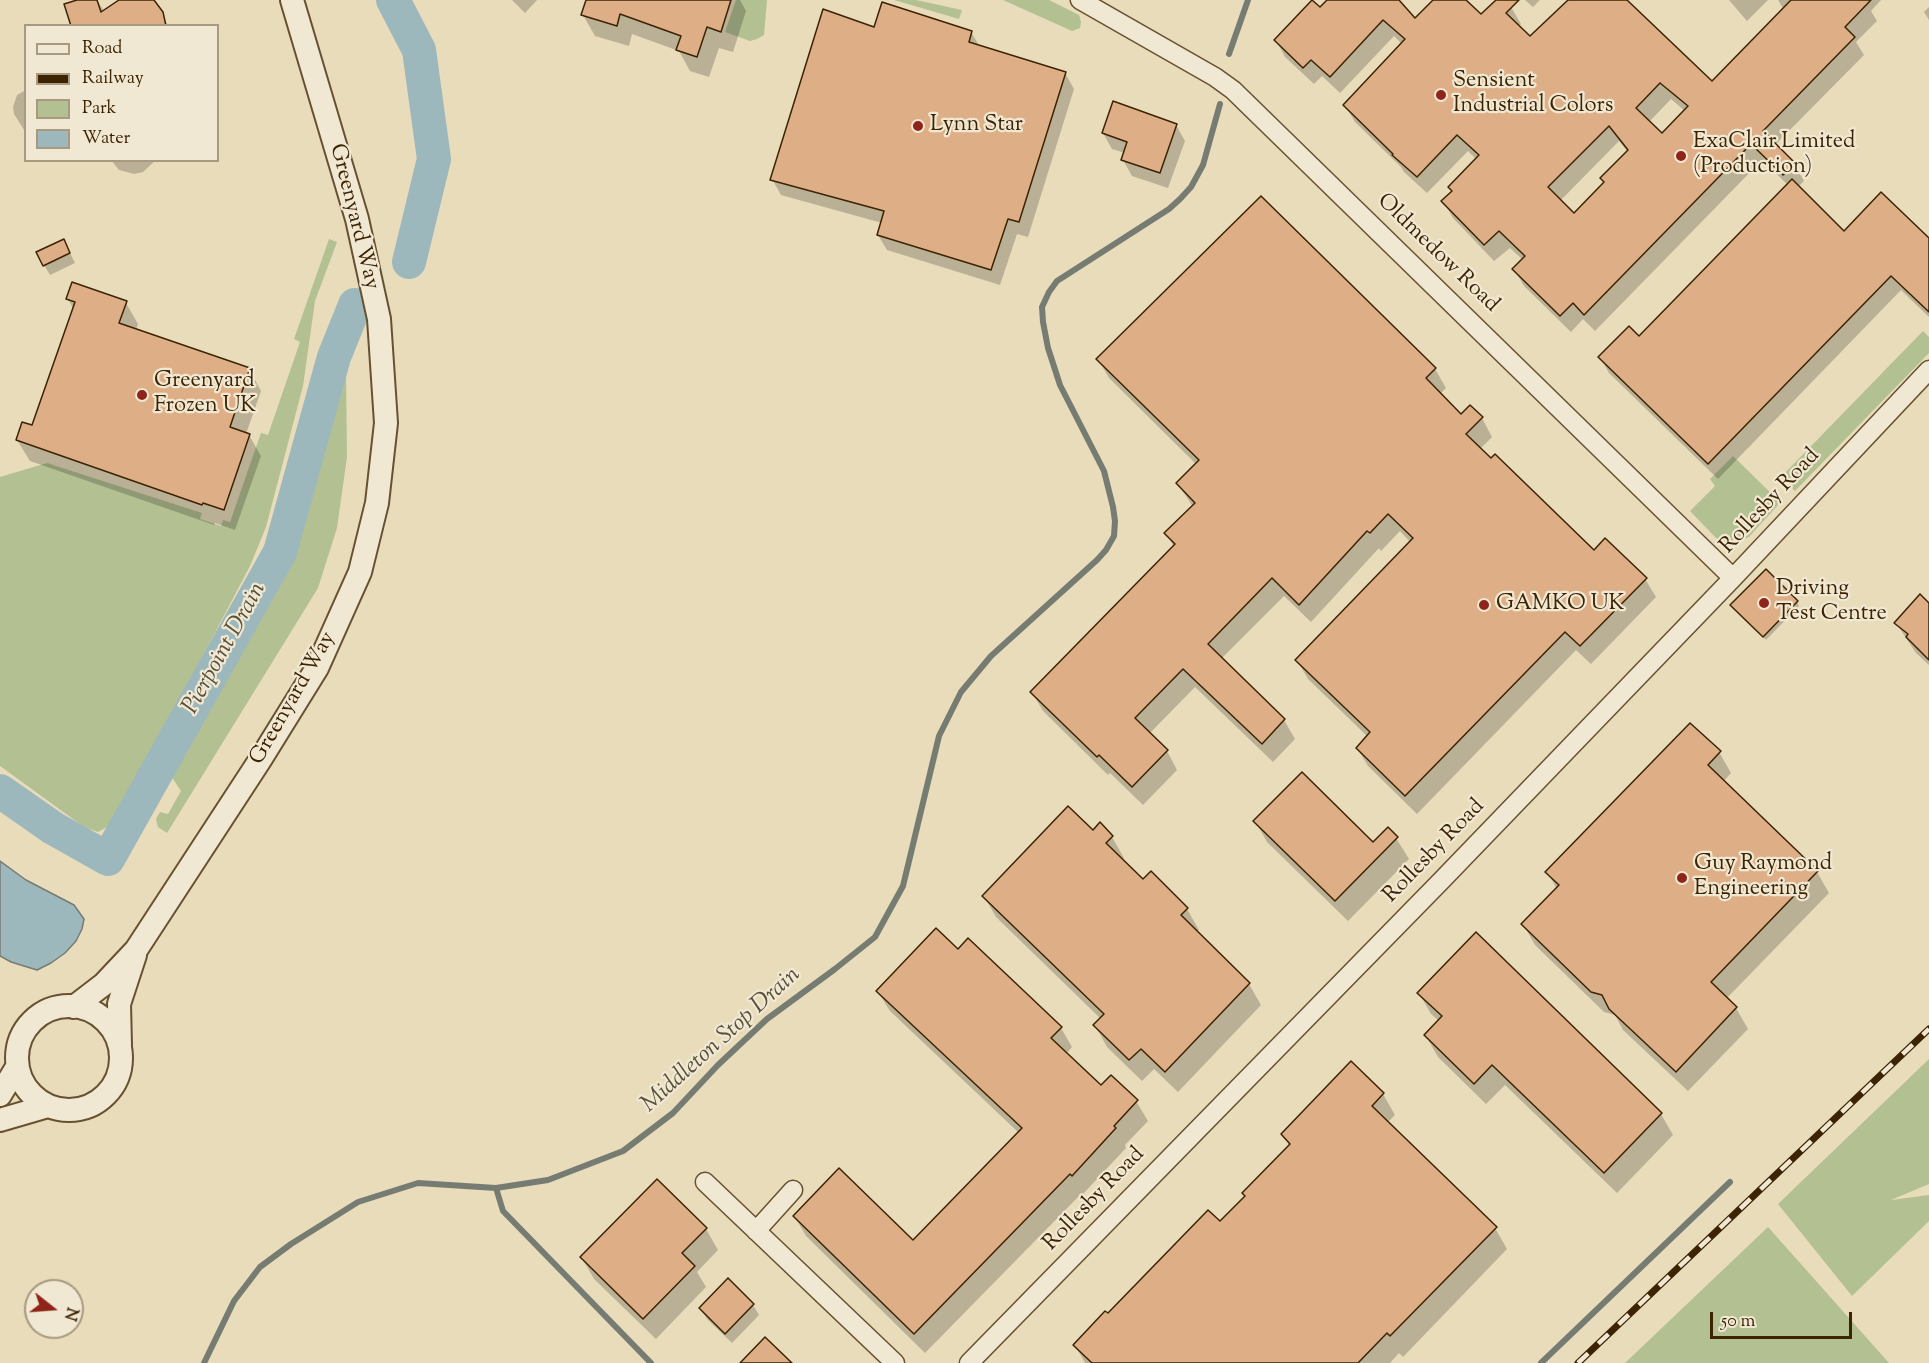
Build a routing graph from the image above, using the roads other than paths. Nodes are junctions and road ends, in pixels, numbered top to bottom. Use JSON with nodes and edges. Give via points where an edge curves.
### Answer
{"nodes":[{"id":1,"x":292,"y":0,"type":"edge"},
{"id":2,"x":1080,"y":0,"type":"edge"},
{"id":3,"x":1929,"y":370,"type":"edge"},
{"id":4,"x":1732,"y":578,"type":"junction"},
{"id":5,"x":136,"y":950,"type":"junction"},
{"id":6,"x":74,"y":1007,"type":"junction"},
{"id":7,"x":120,"y":1051,"type":"junction"},
{"id":8,"x":17,"y":1067,"type":"junction"},
{"id":9,"x":0,"y":1095,"type":"edge"},
{"id":10,"x":48,"y":1106,"type":"junction"},
{"id":11,"x":0,"y":1120,"type":"edge"},
{"id":12,"x":705,"y":1182,"type":"dead end"},
{"id":13,"x":793,"y":1191,"type":"dead end"},
{"id":14,"x":756,"y":1231,"type":"junction"},
{"id":15,"x":895,"y":1363,"type":"edge"},
{"id":16,"x":969,"y":1363,"type":"edge"}],
"edges":[{"from":1,"to":5,"type":"street","name":"Greenyard Way","via":[[357,219],[379,319],[386,423],[377,503],[360,572],[317,668]]},
{"from":2,"to":4,"type":"street","name":"Oldmedow Road","via":[[1233,90]]},
{"from":3,"to":4,"type":"street","name":"Rollesby Road"},
{"from":4,"to":16,"type":"street","name":"Rollesby Road"},
{"from":5,"to":6,"type":"street","name":"Greenyard Way","via":[[104,984]]},
{"from":5,"to":7,"type":"street","name":"Greenyard Way","via":[[119,1004]]},
{"from":6,"to":7,"type":"street","via":[[91,1011],[105,1021]]},
{"from":6,"to":8,"type":"street","via":[[60,1007],[33,1020],[17,1050]]},
{"from":7,"to":10,"type":"street","via":[[120,1069],[103,1098],[76,1110]]},
{"from":8,"to":9,"type":"street"},
{"from":8,"to":10,"type":"street","via":[[23,1084]]},
{"from":10,"to":11,"type":"street"},
{"from":12,"to":14,"type":"street"},
{"from":13,"to":14,"type":"street"},
{"from":14,"to":15,"type":"street"}]}
